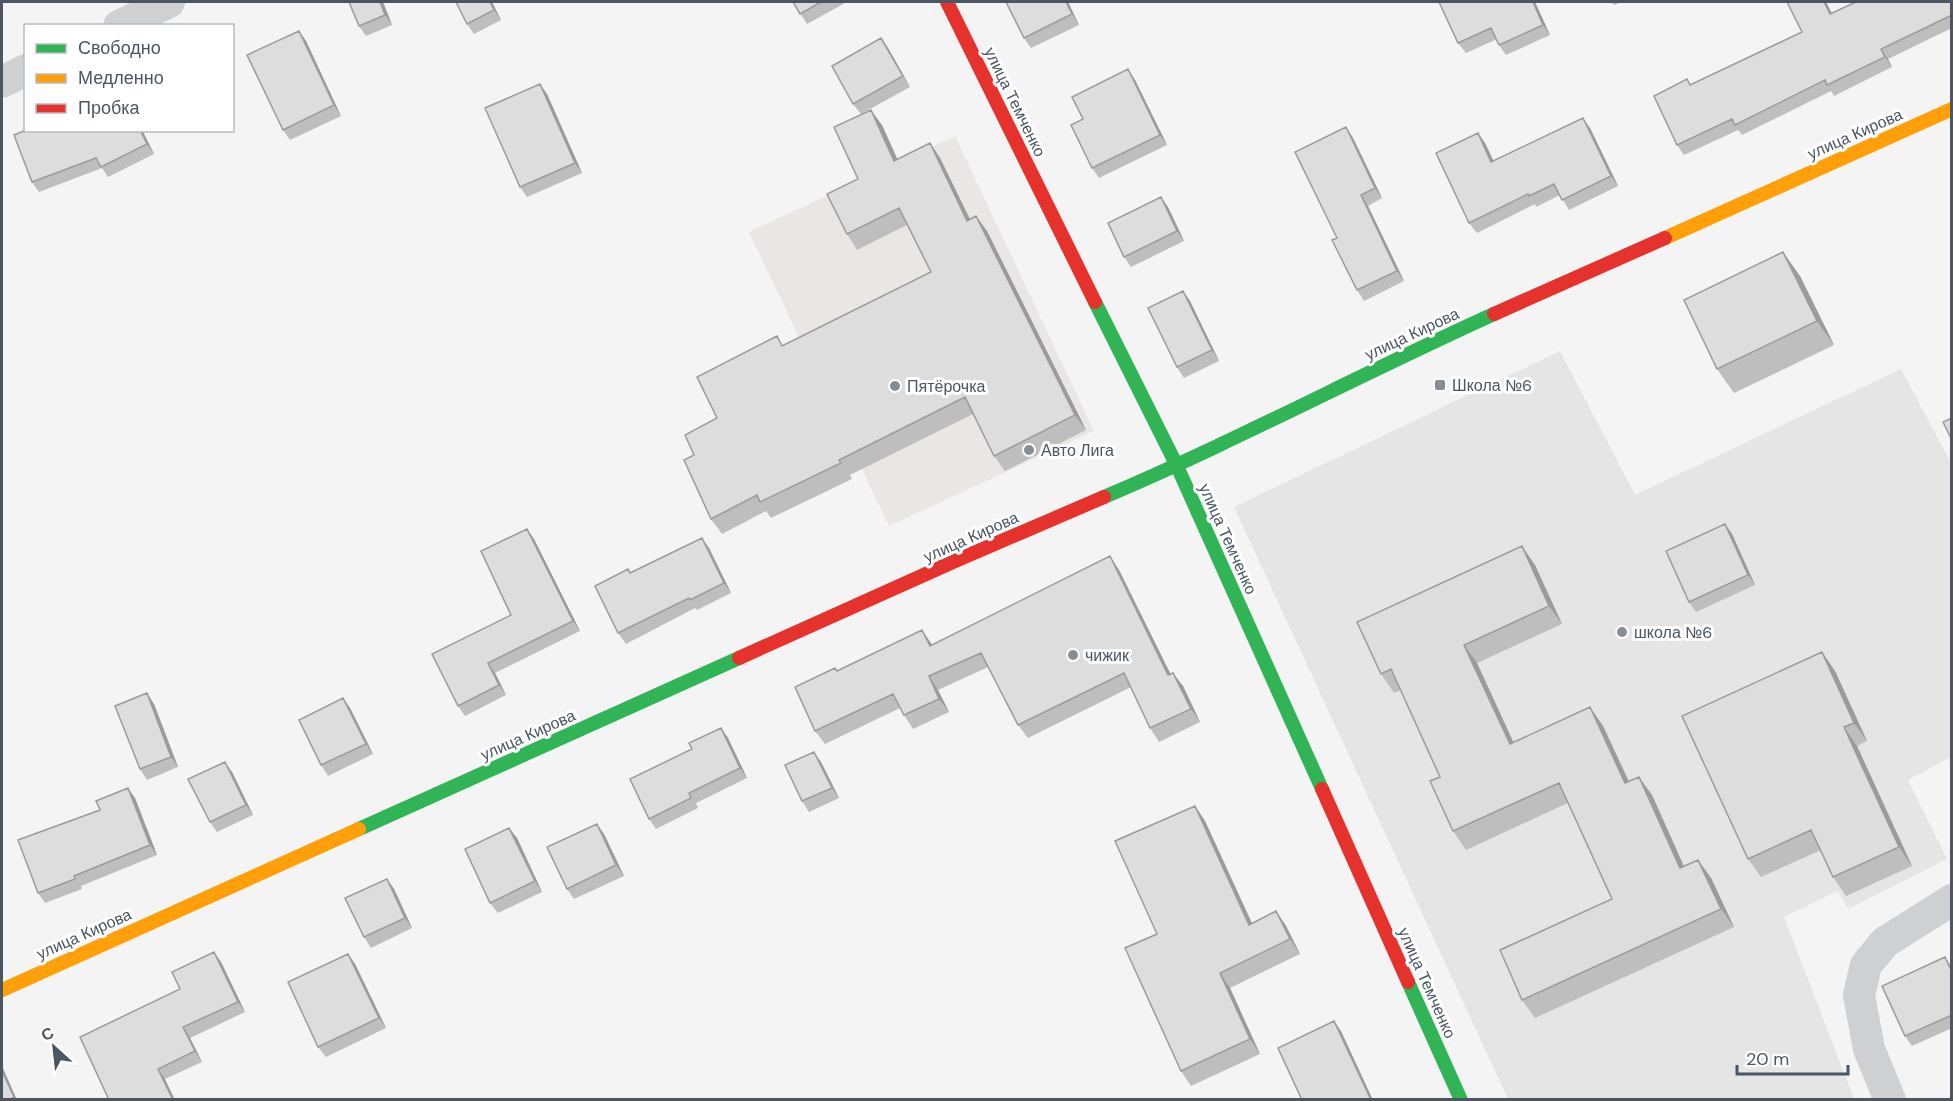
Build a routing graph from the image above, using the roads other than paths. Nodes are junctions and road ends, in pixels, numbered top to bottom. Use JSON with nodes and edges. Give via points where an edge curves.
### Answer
{"nodes":[{"id":1,"x":169,"y":2,"type":"edge"},
{"id":2,"x":947,"y":2,"type":"edge"},
{"id":3,"x":123,"y":24,"type":"edge"},
{"id":4,"x":24,"y":71,"type":"edge"},
{"id":5,"x":2,"y":82,"type":"edge"},
{"id":6,"x":1952,"y":109,"type":"edge"},
{"id":7,"x":1177,"y":466,"type":"junction"},
{"id":8,"x":1952,"y":900,"type":"edge"},
{"id":9,"x":2,"y":990,"type":"edge"},
{"id":10,"x":1461,"y":1100,"type":"edge"},
{"id":11,"x":1890,"y":1100,"type":"edge"}],
"edges":[{"from":1,"to":3,"type":"street"},
{"from":2,"to":7,"type":"main road","name":"улица Темченко"},
{"from":4,"to":5,"type":"street"},
{"from":6,"to":7,"type":"main road","name":"улица Кирова","via":[[1418,348]]},
{"from":7,"to":9,"type":"main road","name":"улица Кирова","via":[[955,561]]},
{"from":7,"to":10,"type":"main road","name":"улица Темченко"},
{"from":8,"to":11,"type":"street","via":[[1885,942],[1866,965],[1859,995],[1869,1049]]}]}
